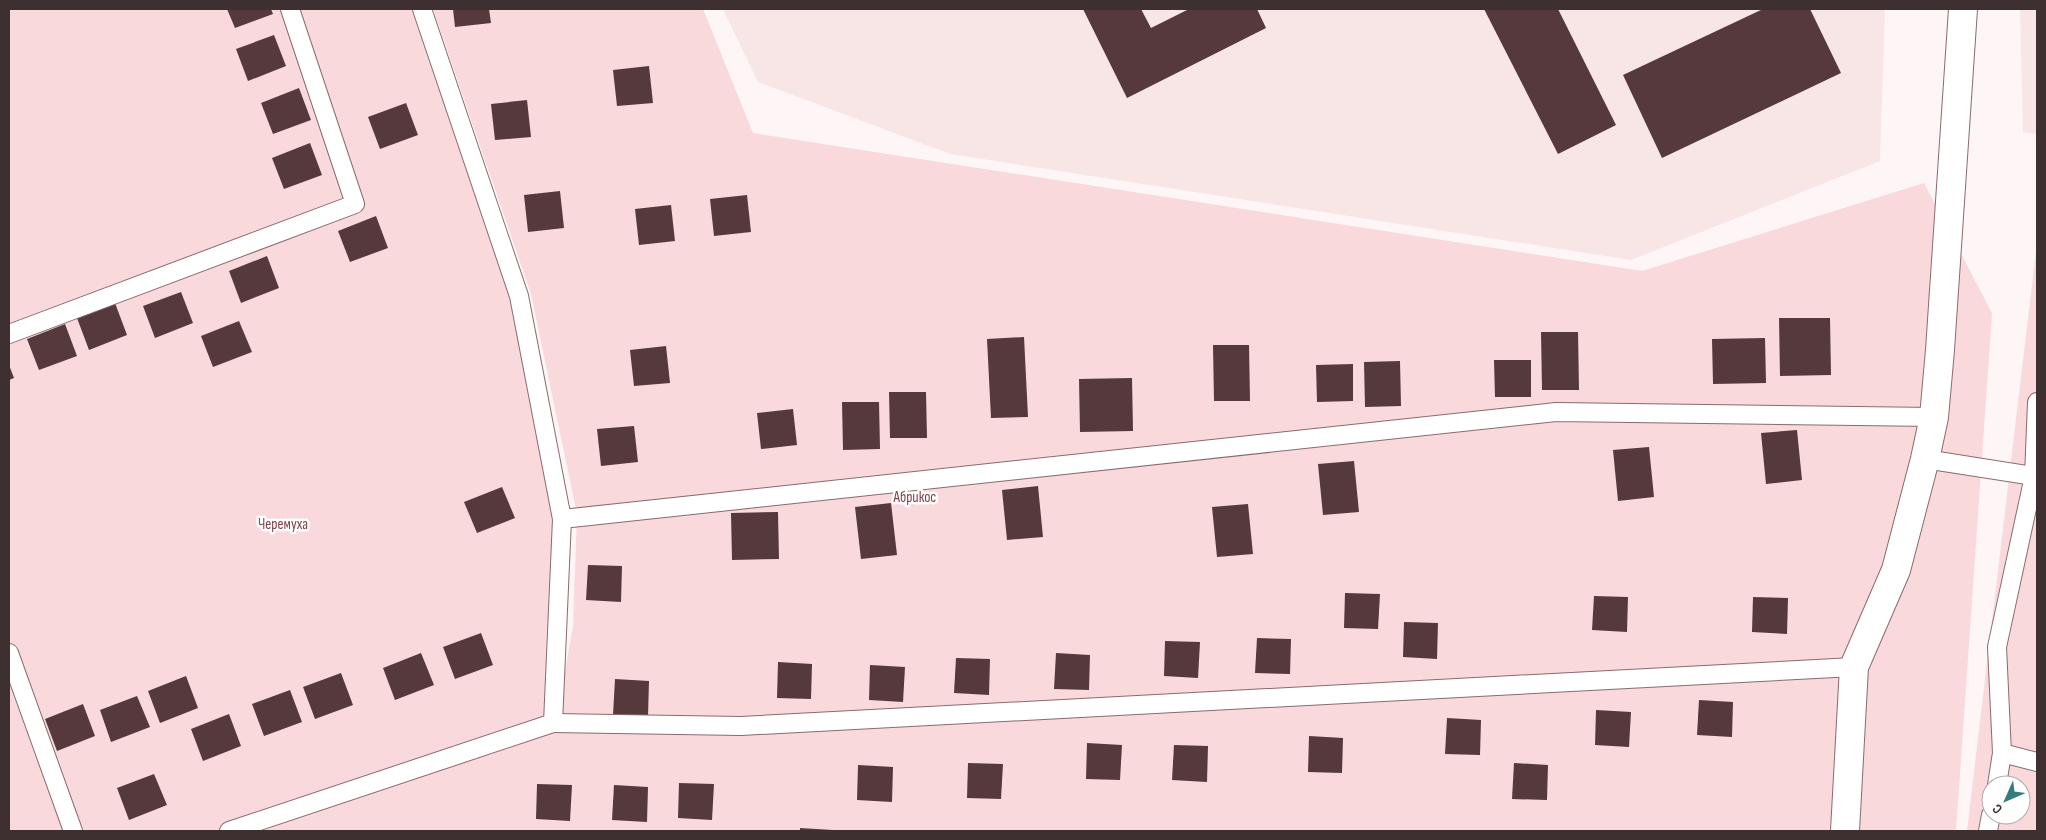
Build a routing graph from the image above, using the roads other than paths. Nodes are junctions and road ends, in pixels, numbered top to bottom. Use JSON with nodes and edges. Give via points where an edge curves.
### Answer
{"nodes":[{"id":1,"x":290,"y":9,"type":"edge"},
{"id":2,"x":422,"y":9,"type":"edge"},
{"id":3,"x":1963,"y":9,"type":"edge"},
{"id":4,"x":9,"y":334,"type":"edge"},
{"id":5,"x":2037,"y":402,"type":"edge"},
{"id":6,"x":1934,"y":417,"type":"junction"},
{"id":7,"x":1925,"y":459,"type":"junction"},
{"id":8,"x":2034,"y":476,"type":"junction"},
{"id":9,"x":562,"y":519,"type":"junction"},
{"id":10,"x":9,"y":653,"type":"edge"},
{"id":11,"x":1854,"y":667,"type":"junction"},
{"id":12,"x":553,"y":723,"type":"junction"},
{"id":13,"x":2002,"y":753,"type":"junction"},
{"id":14,"x":2037,"y":762,"type":"edge"},
{"id":15,"x":1998,"y":775,"type":"edge"},
{"id":16,"x":73,"y":831,"type":"edge"},
{"id":17,"x":229,"y":831,"type":"edge"},
{"id":18,"x":1845,"y":831,"type":"edge"}],
"edges":[{"from":1,"to":4,"type":"lane","via":[[355,204]]},
{"from":2,"to":9,"type":"lane","via":[[519,296]]},
{"from":3,"to":6,"type":"street"},
{"from":5,"to":8,"type":"lane"},
{"from":6,"to":7,"type":"street"},
{"from":6,"to":9,"type":"lane","via":[[1556,412]]},
{"from":7,"to":8,"type":"lane"},
{"from":7,"to":11,"type":"street","via":[[1896,570]]},
{"from":8,"to":13,"type":"lane","via":[[1997,646]]},
{"from":9,"to":12,"type":"lane"},
{"from":10,"to":16,"type":"lane"},
{"from":11,"to":12,"type":"lane","via":[[741,726]]},
{"from":11,"to":18,"type":"street"},
{"from":12,"to":17,"type":"lane"},
{"from":13,"to":14,"type":"lane"},
{"from":13,"to":15,"type":"lane"}]}
